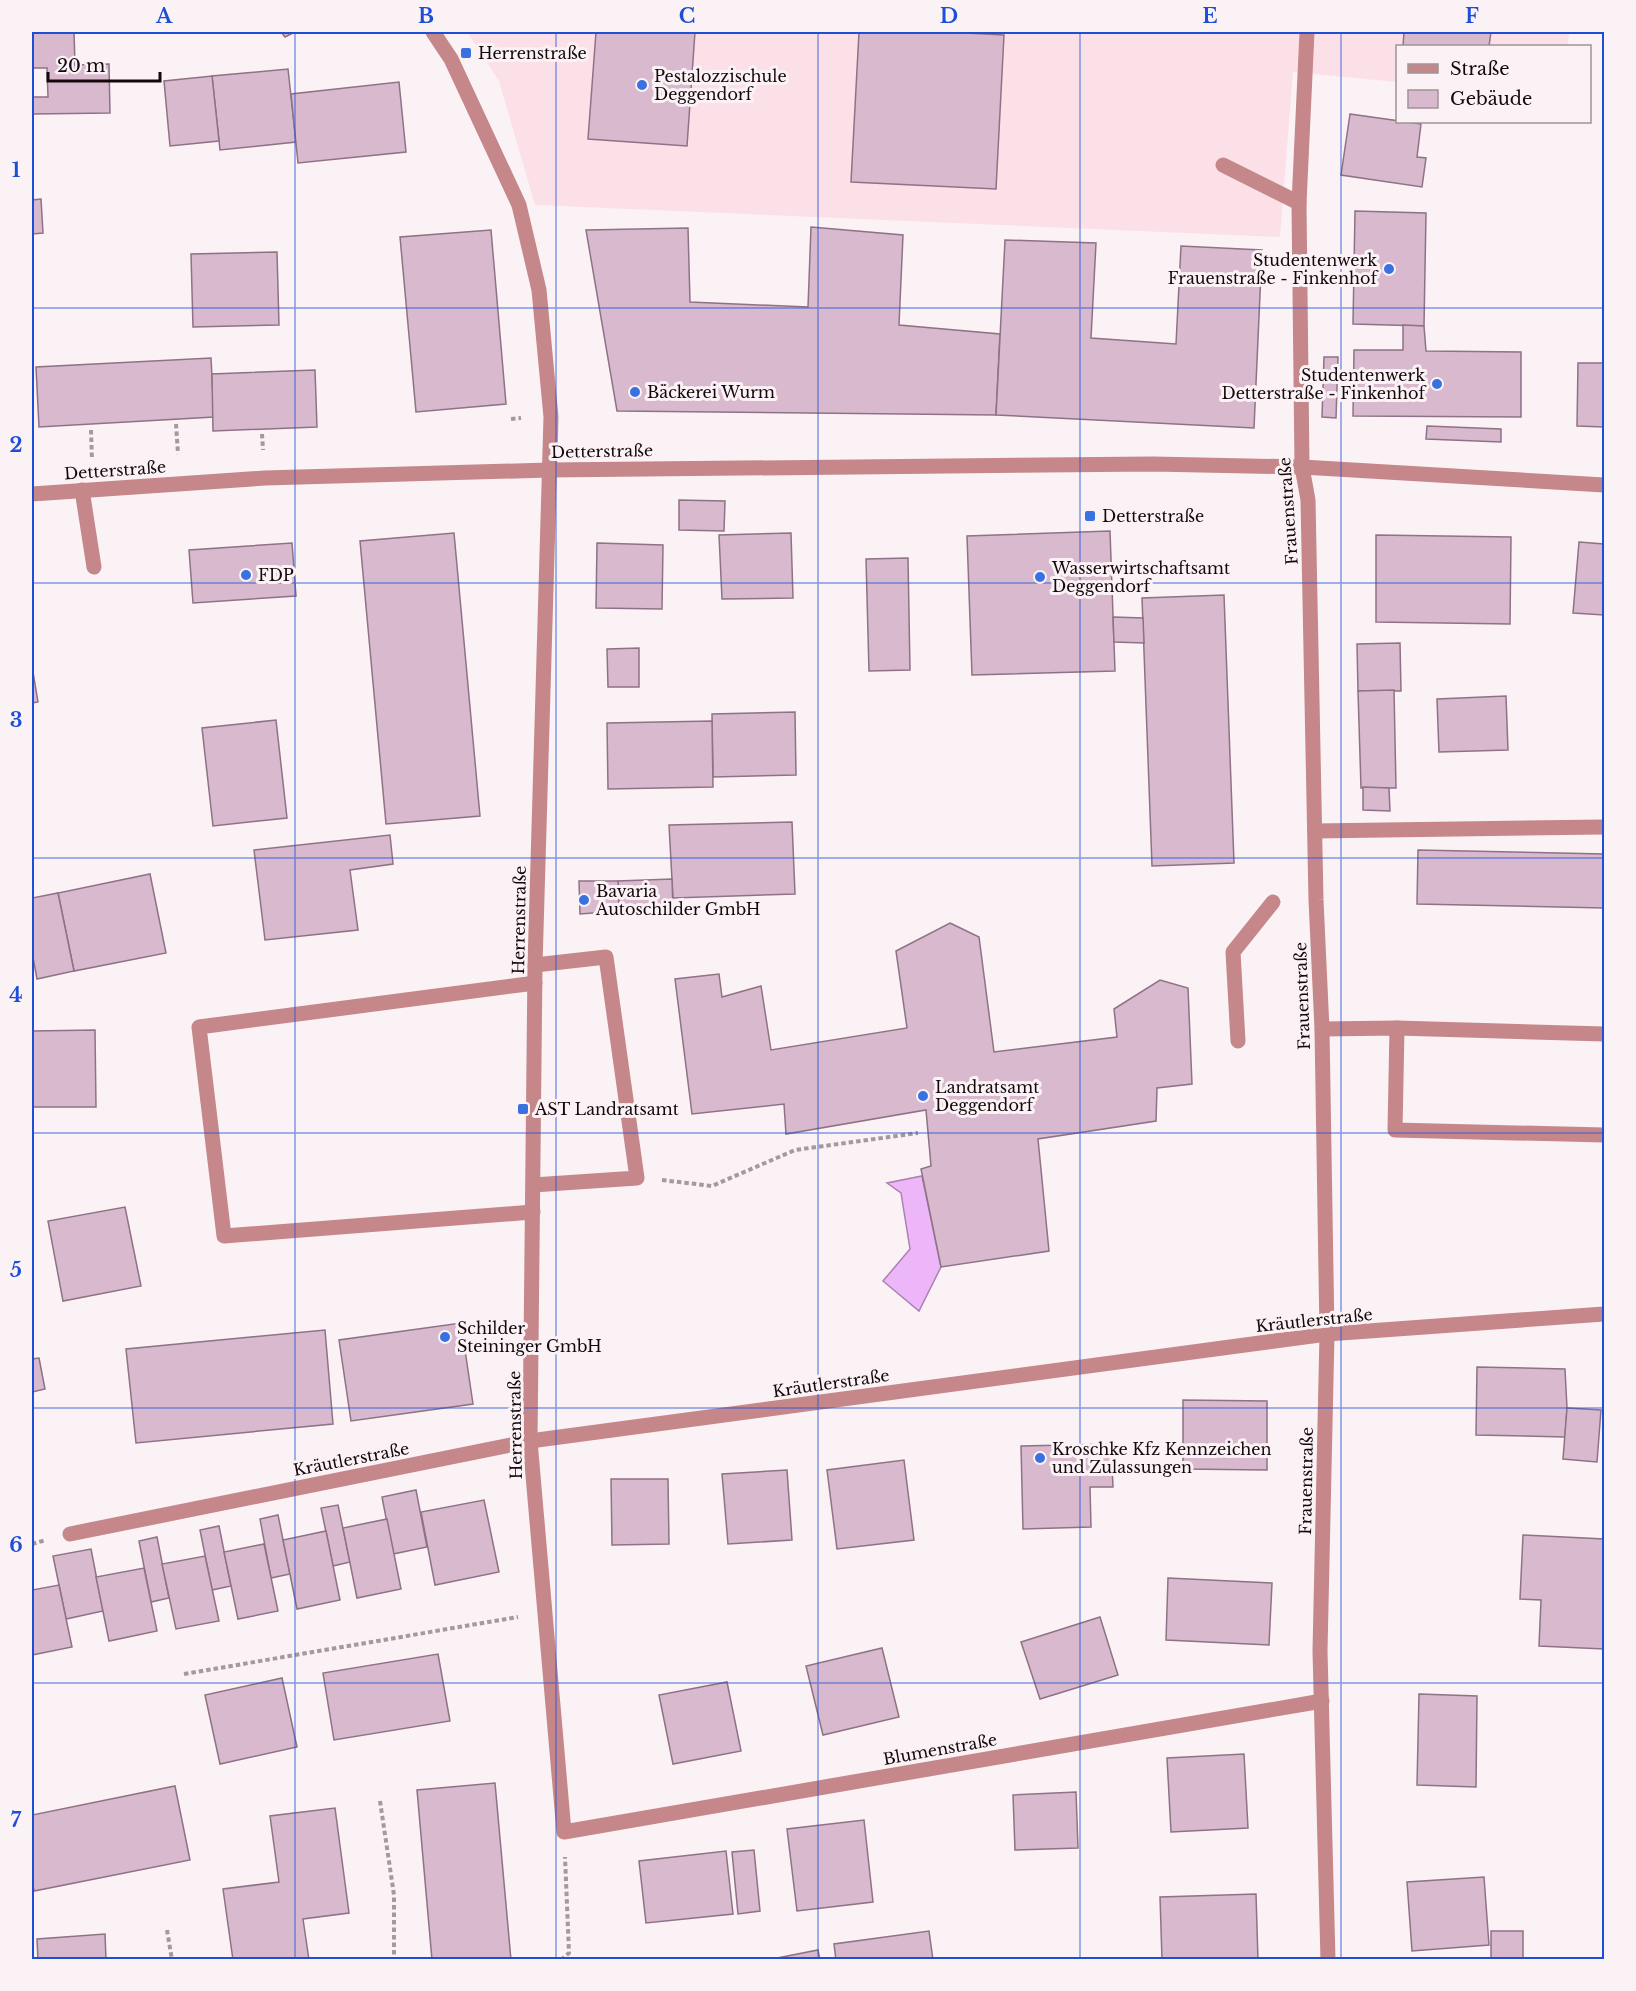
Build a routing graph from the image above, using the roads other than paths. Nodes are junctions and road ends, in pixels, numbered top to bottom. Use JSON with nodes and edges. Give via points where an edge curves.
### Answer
{"nodes":[{"id":1,"x":433,"y":32,"type":"edge"},
{"id":2,"x":1307,"y":32,"type":"edge"},
{"id":3,"x":1223,"y":165,"type":"dead end"},
{"id":4,"x":1299,"y":203,"type":"junction"},
{"id":5,"x":1302,"y":466,"type":"junction"},
{"id":6,"x":549,"y":470,"type":"junction"},
{"id":7,"x":1605,"y":484,"type":"edge"},
{"id":8,"x":82,"y":490,"type":"junction"},
{"id":9,"x":32,"y":494,"type":"edge"},
{"id":10,"x":94,"y":567,"type":"dead end"},
{"id":11,"x":1605,"y":827,"type":"edge"},
{"id":12,"x":1315,"y":831,"type":"junction"},
{"id":13,"x":1273,"y":902,"type":"dead end"},
{"id":14,"x":536,"y":965,"type":"junction"},
{"id":15,"x":536,"y":983,"type":"junction"},
{"id":16,"x":1397,"y":1028,"type":"junction"},
{"id":17,"x":1322,"y":1029,"type":"junction"},
{"id":18,"x":1605,"y":1034,"type":"edge"},
{"id":19,"x":1238,"y":1041,"type":"dead end"},
{"id":20,"x":1605,"y":1135,"type":"edge"},
{"id":21,"x":533,"y":1185,"type":"junction"},
{"id":22,"x":533,"y":1212,"type":"junction"},
{"id":23,"x":1605,"y":1314,"type":"edge"},
{"id":24,"x":1327,"y":1334,"type":"junction"},
{"id":25,"x":530,"y":1441,"type":"junction"},
{"id":26,"x":70,"y":1534,"type":"dead end"},
{"id":27,"x":1322,"y":1701,"type":"junction"},
{"id":28,"x":564,"y":1833,"type":"joint"},
{"id":29,"x":1328,"y":1959,"type":"edge"}],
"edges":[{"from":1,"to":6,"type":"street","name":"Herrenstraße","via":[[451,59],[519,205],[539,290],[551,417]]},
{"from":2,"to":4,"type":"street","name":"Frauenstraße"},
{"from":3,"to":4,"type":"street"},
{"from":4,"to":5,"type":"street","name":"Frauenstraße"},
{"from":5,"to":6,"type":"street","name":"Detterstraße"},
{"from":5,"to":7,"type":"street","name":"Detterstraße"},
{"from":5,"to":12,"type":"street","name":"Frauenstraße","via":[[1308,500]]},
{"from":6,"to":8,"type":"street","name":"Detterstraße","via":[[265,478]]},
{"from":6,"to":14,"type":"street","name":"Herrenstraße"},
{"from":8,"to":9,"type":"street","name":"Detterstraße"},
{"from":8,"to":10,"type":"street"},
{"from":11,"to":12,"type":"street"},
{"from":12,"to":17,"type":"street","name":"Frauenstraße"},
{"from":13,"to":19,"type":"street","via":[[1233,952]]},
{"from":14,"to":15,"type":"street","name":"Herrenstraße"},
{"from":14,"to":21,"type":"street","via":[[606,957],[637,1178]]},
{"from":15,"to":21,"type":"street","name":"Herrenstraße"},
{"from":15,"to":22,"type":"street","via":[[200,1028],[224,1236]]},
{"from":16,"to":17,"type":"street"},
{"from":16,"to":18,"type":"street"},
{"from":16,"to":20,"type":"street","via":[[1395,1130]]},
{"from":17,"to":24,"type":"street","name":"Frauenstraße"},
{"from":21,"to":22,"type":"street","name":"Herrenstraße"},
{"from":22,"to":25,"type":"street","name":"Herrenstraße"},
{"from":23,"to":24,"type":"street","name":"Kräutlerstraße"},
{"from":24,"to":25,"type":"street","name":"Kräutlerstraße"},
{"from":24,"to":27,"type":"street","name":"Frauenstraße"},
{"from":25,"to":26,"type":"street","name":"Kräutlerstraße"},
{"from":25,"to":28,"type":"street","name":"Herrenstraße"},
{"from":27,"to":28,"type":"street","name":"Blumenstraße"},
{"from":27,"to":29,"type":"street","name":"Frauenstraße"}]}
